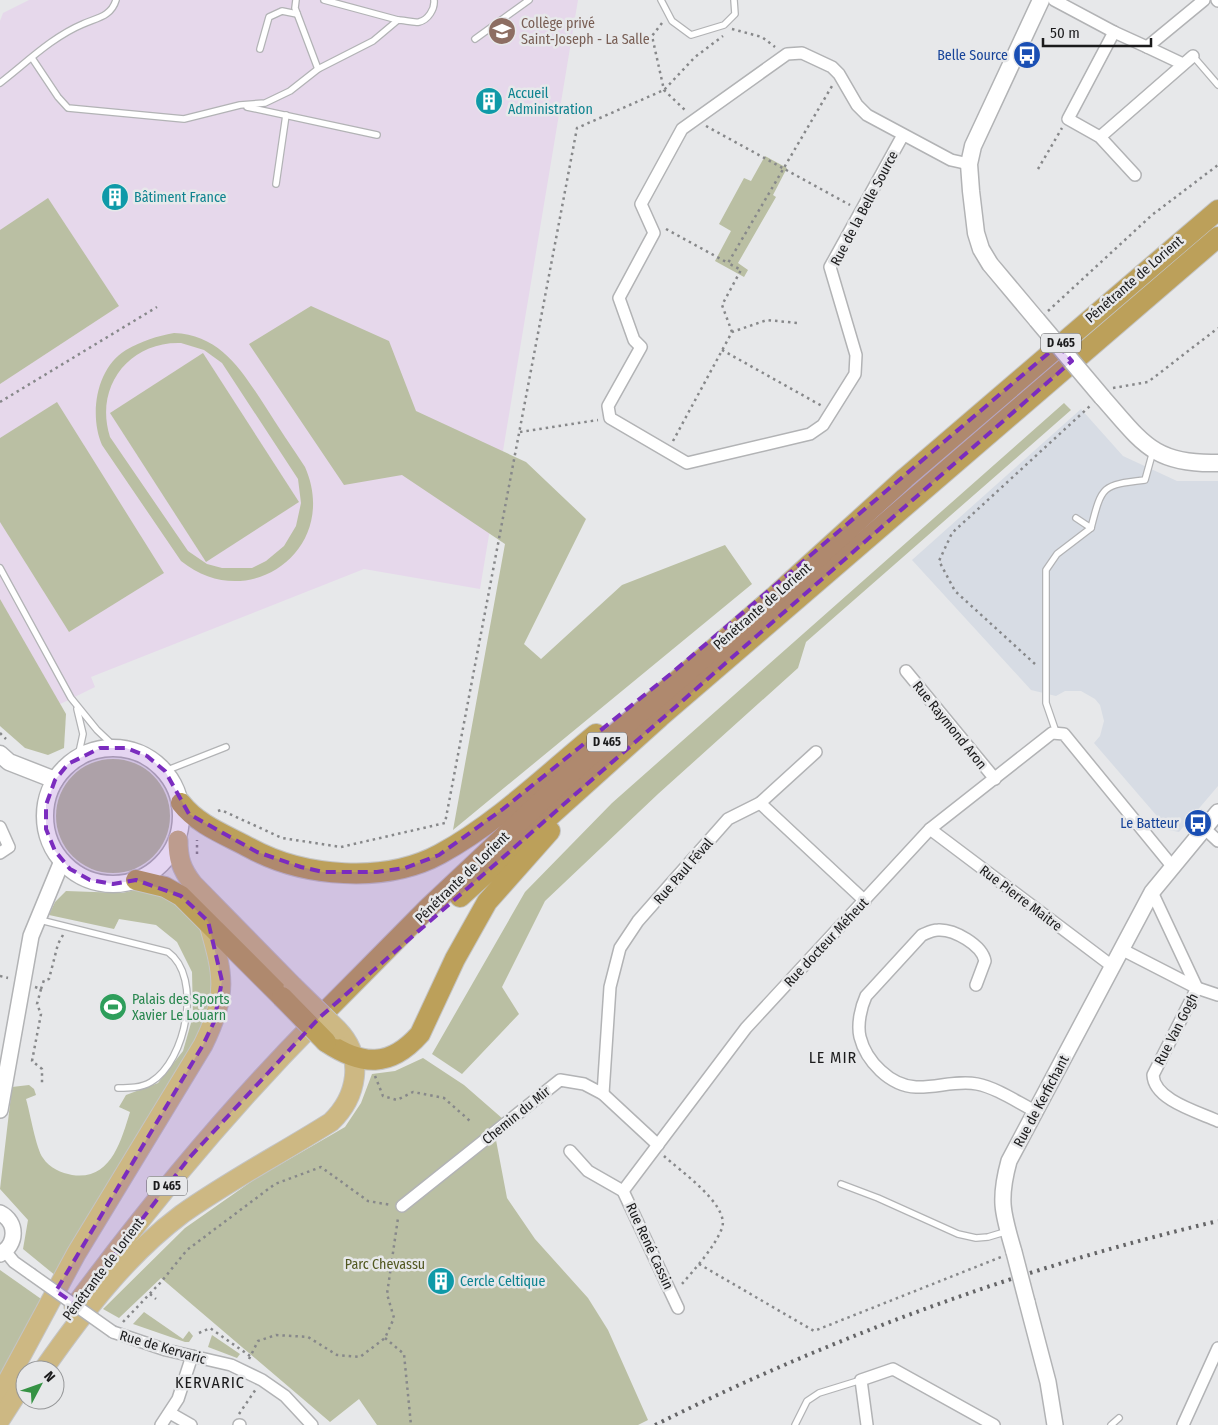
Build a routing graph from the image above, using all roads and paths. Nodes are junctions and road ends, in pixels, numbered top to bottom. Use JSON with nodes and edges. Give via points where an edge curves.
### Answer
{"nodes":[{"id":1,"x":116,"y":0,"type":"edge"},
{"id":2,"x":296,"y":0,"type":"edge"},
{"id":3,"x":324,"y":0,"type":"edge"},
{"id":4,"x":442,"y":0,"type":"edge"},
{"id":5,"x":529,"y":0,"type":"edge"},
{"id":6,"x":661,"y":0,"type":"edge"},
{"id":7,"x":734,"y":0,"type":"edge"},
{"id":8,"x":1041,"y":0,"type":"edge"},
{"id":9,"x":1054,"y":0,"type":"edge"},
{"id":10,"x":1204,"y":0,"type":"edge"},
{"id":11,"x":434,"y":2,"type":"edge"},
{"id":12,"x":297,"y":14,"type":"junction"},
{"id":13,"x":668,"y":14,"type":"junction"},
{"id":14,"x":398,"y":20,"type":"junction"},
{"id":15,"x":724,"y":25,"type":"junction"},
{"id":16,"x":732,"y":29,"type":"junction"},
{"id":17,"x":1114,"y":32,"type":"junction"},
{"id":18,"x":475,"y":39,"type":"dead end"},
{"id":19,"x":1147,"y":47,"type":"junction"},
{"id":20,"x":260,"y":49,"type":"dead end"},
{"id":21,"x":787,"y":54,"type":"junction"},
{"id":22,"x":1193,"y":56,"type":"joint"},
{"id":23,"x":32,"y":58,"type":"junction"},
{"id":24,"x":1183,"y":64,"type":"junction"},
{"id":25,"x":318,"y":69,"type":"junction"},
{"id":26,"x":839,"y":74,"type":"junction"},
{"id":27,"x":0,"y":83,"type":"edge"},
{"id":28,"x":1218,"y":85,"type":"edge"},
{"id":29,"x":664,"y":90,"type":"junction"},
{"id":30,"x":240,"y":105,"type":"junction"},
{"id":31,"x":286,"y":115,"type":"junction"},
{"id":32,"x":1068,"y":119,"type":"junction"},
{"id":33,"x":696,"y":120,"type":"junction"},
{"id":34,"x":377,"y":135,"type":"dead end"},
{"id":35,"x":903,"y":135,"type":"junction"},
{"id":36,"x":1100,"y":137,"type":"junction"},
{"id":37,"x":969,"y":164,"type":"junction"},
{"id":38,"x":1218,"y":165,"type":"edge"},
{"id":39,"x":784,"y":168,"type":"junction"},
{"id":40,"x":1038,"y":169,"type":"dead end"},
{"id":41,"x":1135,"y":175,"type":"dead end"},
{"id":42,"x":276,"y":184,"type":"dead end"},
{"id":43,"x":860,"y":210,"type":"junction"},
{"id":44,"x":1218,"y":210,"type":"edge"},
{"id":45,"x":650,"y":220,"type":"junction"},
{"id":46,"x":1218,"y":237,"type":"edge"},
{"id":47,"x":728,"y":263,"type":"junction"},
{"id":48,"x":157,"y":307,"type":"dead end"},
{"id":49,"x":1037,"y":320,"type":"junction"},
{"id":50,"x":797,"y":323,"type":"dead end"},
{"id":51,"x":1218,"y":328,"type":"edge"},
{"id":52,"x":732,"y":332,"type":"junction"},
{"id":53,"x":722,"y":350,"type":"junction"},
{"id":54,"x":0,"y":402,"type":"edge"},
{"id":55,"x":1096,"y":402,"type":"junction"},
{"id":56,"x":832,"y":412,"type":"junction"},
{"id":57,"x":610,"y":418,"type":"junction"},
{"id":58,"x":520,"y":432,"type":"junction"},
{"id":59,"x":668,"y":451,"type":"junction"},
{"id":60,"x":1154,"y":451,"type":"junction"},
{"id":61,"x":1218,"y":463,"type":"edge"},
{"id":62,"x":905,"y":478,"type":"junction"},
{"id":63,"x":1076,"y":518,"type":"dead end"},
{"id":64,"x":1091,"y":528,"type":"junction"},
{"id":65,"x":0,"y":568,"type":"edge"},
{"id":66,"x":906,"y":670,"type":"dead end"},
{"id":67,"x":1046,"y":672,"type":"junction"},
{"id":68,"x":706,"y":679,"type":"junction"},
{"id":69,"x":77,"y":707,"type":"junction"},
{"id":70,"x":1060,"y":733,"type":"junction"},
{"id":71,"x":115,"y":747,"type":"junction"},
{"id":72,"x":226,"y":747,"type":"dead end"},
{"id":73,"x":816,"y":752,"type":"dead end"},
{"id":74,"x":0,"y":754,"type":"edge"},
{"id":75,"x":78,"y":757,"type":"junction"},
{"id":76,"x":165,"y":771,"type":"junction"},
{"id":77,"x":55,"y":780,"type":"junction"},
{"id":78,"x":995,"y":780,"type":"junction"},
{"id":79,"x":181,"y":803,"type":"junction"},
{"id":80,"x":760,"y":803,"type":"junction"},
{"id":81,"x":1218,"y":812,"type":"edge"},
{"id":82,"x":202,"y":822,"type":"junction"},
{"id":83,"x":0,"y":827,"type":"edge"},
{"id":84,"x":1204,"y":828,"type":"junction"},
{"id":85,"x":930,"y":829,"type":"junction"},
{"id":86,"x":178,"y":840,"type":"junction"},
{"id":87,"x":1218,"y":841,"type":"edge"},
{"id":88,"x":0,"y":853,"type":"edge"},
{"id":89,"x":62,"y":861,"type":"junction"},
{"id":90,"x":1172,"y":866,"type":"junction"},
{"id":91,"x":136,"y":880,"type":"junction"},
{"id":92,"x":1152,"y":892,"type":"junction"},
{"id":93,"x":864,"y":901,"type":"junction"},
{"id":94,"x":38,"y":920,"type":"junction"},
{"id":95,"x":208,"y":920,"type":"junction"},
{"id":96,"x":68,"y":927,"type":"junction"},
{"id":97,"x":1121,"y":949,"type":"junction"},
{"id":98,"x":1112,"y":966,"type":"junction"},
{"id":99,"x":0,"y":976,"type":"edge"},
{"id":100,"x":7,"y":978,"type":"dead end"},
{"id":101,"x":22,"y":983,"type":"junction"},
{"id":102,"x":976,"y":985,"type":"dead end"},
{"id":103,"x":1197,"y":988,"type":"junction"},
{"id":104,"x":41,"y":989,"type":"junction"},
{"id":105,"x":288,"y":991,"type":"junction"},
{"id":106,"x":1218,"y":995,"type":"edge"},
{"id":107,"x":320,"y":1017,"type":"junction"},
{"id":108,"x":361,"y":1059,"type":"junction"},
{"id":109,"x":5,"y":1077,"type":"junction"},
{"id":110,"x":42,"y":1086,"type":"dead end"},
{"id":111,"x":118,"y":1088,"type":"dead end"},
{"id":112,"x":0,"y":1092,"type":"edge"},
{"id":113,"x":603,"y":1094,"type":"junction"},
{"id":114,"x":0,"y":1110,"type":"edge"},
{"id":115,"x":1035,"y":1111,"type":"junction"},
{"id":116,"x":470,"y":1121,"type":"dead end"},
{"id":117,"x":1218,"y":1122,"type":"edge"},
{"id":118,"x":656,"y":1147,"type":"junction"},
{"id":119,"x":570,"y":1151,"type":"dead end"},
{"id":120,"x":842,"y":1184,"type":"dead end"},
{"id":121,"x":623,"y":1191,"type":"junction"},
{"id":122,"x":402,"y":1206,"type":"junction"},
{"id":123,"x":0,"y":1213,"type":"edge"},
{"id":124,"x":1008,"y":1231,"type":"junction"},
{"id":125,"x":1014,"y":1252,"type":"junction"},
{"id":126,"x":3,"y":1253,"type":"edge"},
{"id":127,"x":699,"y":1264,"type":"junction"},
{"id":128,"x":150,"y":1294,"type":"junction"},
{"id":129,"x":672,"y":1295,"type":"junction"},
{"id":130,"x":156,"y":1299,"type":"dead end"},
{"id":131,"x":678,"y":1308,"type":"dead end"},
{"id":132,"x":113,"y":1332,"type":"junction"},
{"id":133,"x":199,"y":1333,"type":"dead end"},
{"id":134,"x":386,"y":1338,"type":"junction"},
{"id":135,"x":1218,"y":1348,"type":"edge"},
{"id":136,"x":192,"y":1356,"type":"junction"},
{"id":137,"x":250,"y":1356,"type":"junction"},
{"id":138,"x":39,"y":1360,"type":"edge"},
{"id":139,"x":51,"y":1360,"type":"edge"},
{"id":140,"x":243,"y":1371,"type":"junction"},
{"id":141,"x":262,"y":1380,"type":"junction"},
{"id":142,"x":861,"y":1380,"type":"junction"},
{"id":143,"x":0,"y":1395,"type":"edge"},
{"id":144,"x":15,"y":1397,"type":"edge"},
{"id":145,"x":15,"y":1404,"type":"edge"},
{"id":146,"x":170,"y":1413,"type":"junction"},
{"id":147,"x":1119,"y":1418,"type":"dead end"},
{"id":148,"x":0,"y":1421,"type":"edge"},
{"id":149,"x":161,"y":1425,"type":"edge"},
{"id":150,"x":191,"y":1425,"type":"edge"},
{"id":151,"x":239,"y":1425,"type":"edge"},
{"id":152,"x":312,"y":1425,"type":"edge"},
{"id":153,"x":411,"y":1425,"type":"edge"},
{"id":154,"x":795,"y":1425,"type":"edge"},
{"id":155,"x":867,"y":1425,"type":"edge"},
{"id":156,"x":994,"y":1425,"type":"edge"},
{"id":157,"x":1055,"y":1425,"type":"edge"},
{"id":158,"x":1111,"y":1425,"type":"edge"},
{"id":159,"x":1183,"y":1425,"type":"edge"}],
"edges":[{"from":1,"to":23,"type":"lane","via":[[103,17],[58,38]]},
{"from":2,"to":12,"type":"lane"},
{"from":3,"to":14,"type":"lane"},
{"from":4,"to":11,"type":"lane"},
{"from":5,"to":18,"type":"lane"},
{"from":6,"to":13,"type":"lane"},
{"from":7,"to":15,"type":"lane","via":[[735,14]]},
{"from":8,"to":37,"type":"main road","via":[[972,146]]},
{"from":9,"to":17,"type":"street"},
{"from":10,"to":19,"type":"street"},
{"from":11,"to":14,"type":"lane","via":[[429,16],[419,22]]},
{"from":12,"to":20,"type":"lane","via":[[282,11],[268,18]]},
{"from":12,"to":25,"type":"lane"},
{"from":13,"to":15,"type":"lane","via":[[676,26],[690,35]]},
{"from":13,"to":29,"type":"path","via":[[652,36]]},
{"from":14,"to":25,"type":"lane","via":[[373,41]]},
{"from":15,"to":16,"type":"path"},
{"from":16,"to":21,"type":"path","via":[[762,38]]},
{"from":16,"to":29,"type":"path","via":[[695,57]]},
{"from":17,"to":19,"type":"street"},
{"from":17,"to":32,"type":"street"},
{"from":19,"to":24,"type":"street"},
{"from":21,"to":26,"type":"street","name":"Rue de la Belle Source","via":[[802,53],[832,67]]},
{"from":21,"to":33,"type":"street"},
{"from":22,"to":24,"type":"street"},
{"from":22,"to":28,"type":"lane"},
{"from":23,"to":27,"type":"lane"},
{"from":23,"to":30,"type":"lane","via":[[68,108],[184,119]]},
{"from":24,"to":36,"type":"street"},
{"from":25,"to":30,"type":"lane","via":[[290,91],[265,103]]},
{"from":26,"to":35,"type":"street","name":"Rue de la Belle Source","via":[[857,106]]},
{"from":26,"to":39,"type":"path"},
{"from":29,"to":33,"type":"path"},
{"from":29,"to":58,"type":"path","via":[[577,128]]},
{"from":30,"to":31,"type":"lane"},
{"from":31,"to":34,"type":"lane"},
{"from":31,"to":42,"type":"lane"},
{"from":32,"to":36,"type":"street"},
{"from":32,"to":40,"type":"path"},
{"from":33,"to":39,"type":"path"},
{"from":33,"to":45,"type":"street","via":[[682,129],[641,204]]},
{"from":35,"to":37,"type":"street","name":"Rue de la Belle Source","via":[[951,160]]},
{"from":35,"to":43,"type":"street","name":"Rue de la Belle Source"},
{"from":36,"to":41,"type":"street"},
{"from":37,"to":49,"type":"main road","via":[[976,233],[981,250]]},
{"from":38,"to":49,"type":"path","via":[[1152,215]]},
{"from":39,"to":43,"type":"path"},
{"from":39,"to":47,"type":"path"},
{"from":43,"to":56,"type":"street","name":"Rue de la Belle Source","via":[[830,267],[857,361],[855,374]]},
{"from":44,"to":62,"type":"highway","name":"Pénétrante de Lorient","number":"D 465"},
{"from":45,"to":47,"type":"path"},
{"from":45,"to":57,"type":"street","via":[[654,233],[618,298],[634,340],[641,347],[608,406]]},
{"from":46,"to":68,"type":"highway","name":"Pénétrante de Lorient","number":"D 465"},
{"from":47,"to":52,"type":"path","via":[[741,270],[722,305]]},
{"from":48,"to":54,"type":"path"},
{"from":49,"to":55,"type":"main road","bridge":true},
{"from":50,"to":52,"type":"path","via":[[767,320]]},
{"from":51,"to":55,"type":"path","via":[[1148,382],[1112,388]]},
{"from":52,"to":53,"type":"path"},
{"from":53,"to":56,"type":"path"},
{"from":53,"to":59,"type":"path"},
{"from":55,"to":60,"type":"main road"},
{"from":55,"to":67,"type":"path","via":[[952,533],[939,561],[955,591]]},
{"from":56,"to":59,"type":"street","name":"Rue de la Belle Source","via":[[824,425],[810,434],[687,463]]},
{"from":57,"to":58,"type":"path"},
{"from":57,"to":59,"type":"street","name":"Rue de la Belle Source"},
{"from":58,"to":82,"type":"path","via":[[445,823],[341,847],[282,838],[221,810],[212,812]]},
{"from":60,"to":61,"type":"main road","via":[[1174,460]]},
{"from":60,"to":64,"type":"lane","via":[[1145,480],[1114,484],[1099,496]]},
{"from":62,"to":82,"type":"highway","via":[[504,809],[438,855],[405,868],[378,872],[323,872],[278,861]]},
{"from":62,"to":107,"type":"highway","name":"Pénétrante de Lorient","number":"D 465","via":[[583,762],[428,908]]},
{"from":63,"to":64,"type":"lane"},
{"from":64,"to":67,"type":"lane","via":[[1057,554],[1046,570]]},
{"from":65,"to":69,"type":"lane"},
{"from":66,"to":78,"type":"street","name":"Rue Raymond Aron"},
{"from":67,"to":70,"type":"lane","via":[[1046,703]]},
{"from":68,"to":107,"type":"highway","name":"Pénétrante de Lorient","number":"D 465"},
{"from":68,"to":108,"type":"highway","via":[[681,715],[558,823],[487,902],[416,1039],[402,1052]]},
{"from":69,"to":71,"type":"lane"},
{"from":69,"to":75,"type":"lane","via":[[83,734]]},
{"from":70,"to":78,"type":"street","name":"Rue docteur Méheut","via":[[1048,736]]},
{"from":70,"to":90,"type":"street"},
{"from":71,"to":75,"type":"main road","via":[[100,748]]},
{"from":71,"to":76,"type":"main road","via":[[147,756]]},
{"from":72,"to":76,"type":"lane"},
{"from":73,"to":80,"type":"street","name":"Rue Paul Féval"},
{"from":74,"to":77,"type":"main road","via":[[9,762]]},
{"from":75,"to":77,"type":"main road"},
{"from":76,"to":79,"type":"main road"},
{"from":77,"to":89,"type":"main road","via":[[45,817],[49,840]]},
{"from":78,"to":85,"type":"street","name":"Rue docteur Méheut"},
{"from":79,"to":82,"type":"highway","via":[[189,814]]},
{"from":79,"to":86,"type":"main road"},
{"from":80,"to":93,"type":"street"},
{"from":80,"to":113,"type":"street","name":"Rue Paul Féval","via":[[728,819],[638,922],[620,948],[610,987]]},
{"from":81,"to":84,"type":"street","name":"Rue de Kerfichant"},
{"from":83,"to":88,"type":"street","via":[[9,847]]},
{"from":84,"to":87,"type":"street"},
{"from":84,"to":90,"type":"street","name":"Rue de Kerfichant"},
{"from":85,"to":93,"type":"street","name":"Rue docteur Méheut"},
{"from":85,"to":98,"type":"street","name":"Rue Pierre Maitre"},
{"from":86,"to":91,"type":"main road","via":[[157,869]]},
{"from":86,"to":105,"type":"main road","via":[[183,872]]},
{"from":89,"to":91,"type":"main road","via":[[80,876],[96,882],[114,884]]},
{"from":89,"to":94,"type":"street"},
{"from":90,"to":92,"type":"street","name":"Rue de Kerfichant"},
{"from":91,"to":95,"type":"highway","via":[[166,888],[181,896]]},
{"from":92,"to":97,"type":"street","name":"Rue de Kerfichant"},
{"from":92,"to":103,"type":"street"},
{"from":93,"to":118,"type":"street","name":"Rue docteur Méheut","via":[[746,1028]]},
{"from":94,"to":96,"type":"lane"},
{"from":94,"to":101,"type":"street","via":[[31,936]]},
{"from":95,"to":105,"type":"highway"},
{"from":95,"to":143,"type":"main road","via":[[222,980],[221,999],[214,1022],[76,1254]]},
{"from":96,"to":104,"type":"path"},
{"from":96,"to":111,"type":"lane","via":[[168,952],[176,958],[184,975],[186,1021],[173,1060],[152,1081],[137,1087]]},
{"from":97,"to":98,"type":"street","name":"Rue de Kerfichant"},
{"from":97,"to":103,"type":"street"},
{"from":98,"to":115,"type":"street","name":"Rue de Kerfichant"},
{"from":99,"to":100,"type":"path"},
{"from":101,"to":104,"type":"path"},
{"from":101,"to":109,"type":"street"},
{"from":102,"to":115,"type":"street","via":[[986,961],[978,948],[946,931],[922,935],[866,996],[861,1007],[860,1036],[865,1049],[872,1062],[904,1085],[980,1084]]},
{"from":103,"to":106,"type":"street"},
{"from":103,"to":117,"type":"street","name":"Rue Van Gogh","via":[[1152,1075],[1156,1088],[1167,1098]]},
{"from":104,"to":110,"type":"path","via":[[37,1004],[41,1014],[32,1061],[42,1068]]},
{"from":105,"to":108,"type":"highway","bridge":true,"via":[[332,1036]]},
{"from":107,"to":138,"type":"main road","name":"Pénétrante de Lorient","number":"D 465","via":[[189,1158],[123,1240]]},
{"from":108,"to":116,"type":"path","via":[[383,1096],[397,1100],[413,1092],[444,1098]]},
{"from":108,"to":139,"type":"main road","via":[[350,1096],[331,1122],[212,1195],[167,1227],[107,1285]]},
{"from":109,"to":112,"type":"street"},
{"from":109,"to":114,"type":"street"},
{"from":113,"to":118,"type":"street","name":"Chemin du Mir"},
{"from":113,"to":122,"type":"street","name":"Chemin du Mir","via":[[584,1084],[560,1080]]},
{"from":115,"to":124,"type":"street","name":"Rue de Kerfichant","via":[[1009,1161],[1002,1187],[1002,1208]]},
{"from":118,"to":121,"type":"street","name":"Rue docteur Méheut"},
{"from":118,"to":127,"type":"path","via":[[717,1204],[722,1216],[722,1227]]},
{"from":119,"to":121,"type":"street","name":"Rue René Cassin","via":[[588,1171]]},
{"from":120,"to":124,"type":"lane","via":[[958,1234],[976,1238]]},
{"from":121,"to":129,"type":"street","name":"Rue René Cassin"},
{"from":122,"to":128,"type":"path","via":[[368,1201],[321,1167],[275,1184],[186,1250]]},
{"from":122,"to":134,"type":"path","via":[[396,1224],[387,1294],[394,1318]]},
{"from":123,"to":126,"type":"street","via":[[8,1218],[14,1232],[10,1246]]},
{"from":124,"to":125,"type":"street","name":"Rue de Kerfichant"},
{"from":125,"to":127,"type":"path","via":[[814,1331]]},
{"from":125,"to":157,"type":"street","name":"Rue de Kerfichant","bridge":true,"via":[[1048,1382]]},
{"from":126,"to":132,"type":"street","name":"Rue de Kervaric","bridge":true},
{"from":127,"to":129,"type":"path"},
{"from":128,"to":130,"type":"path"},
{"from":128,"to":132,"type":"path"},
{"from":129,"to":131,"type":"street","name":"Rue René Cassin"},
{"from":132,"to":136,"type":"street","name":"Rue de Kervaric"},
{"from":133,"to":137,"type":"path","via":[[210,1328]]},
{"from":134,"to":137,"type":"path","via":[[360,1356],[337,1355],[308,1337],[276,1335],[258,1341]]},
{"from":134,"to":153,"type":"path","via":[[404,1354]]},
{"from":135,"to":159,"type":"street"},
{"from":136,"to":140,"type":"street","name":"Rue de Kervaric"},
{"from":136,"to":146,"type":"street"},
{"from":137,"to":140,"type":"path"},
{"from":140,"to":141,"type":"street","name":"Rue de Kervaric"},
{"from":141,"to":151,"type":"path","via":[[239,1415]]},
{"from":141,"to":152,"type":"street","name":"Rue de Kervaric","via":[[285,1396]]},
{"from":142,"to":154,"type":"lane","via":[[819,1393],[807,1401]]},
{"from":142,"to":155,"type":"street"},
{"from":142,"to":156,"type":"street","via":[[893,1369]]},
{"from":144,"to":148,"type":"main road"},
{"from":145,"to":148,"type":"main road"},
{"from":146,"to":149,"type":"street"},
{"from":146,"to":150,"type":"street"},
{"from":147,"to":158,"type":"lane"}]}
